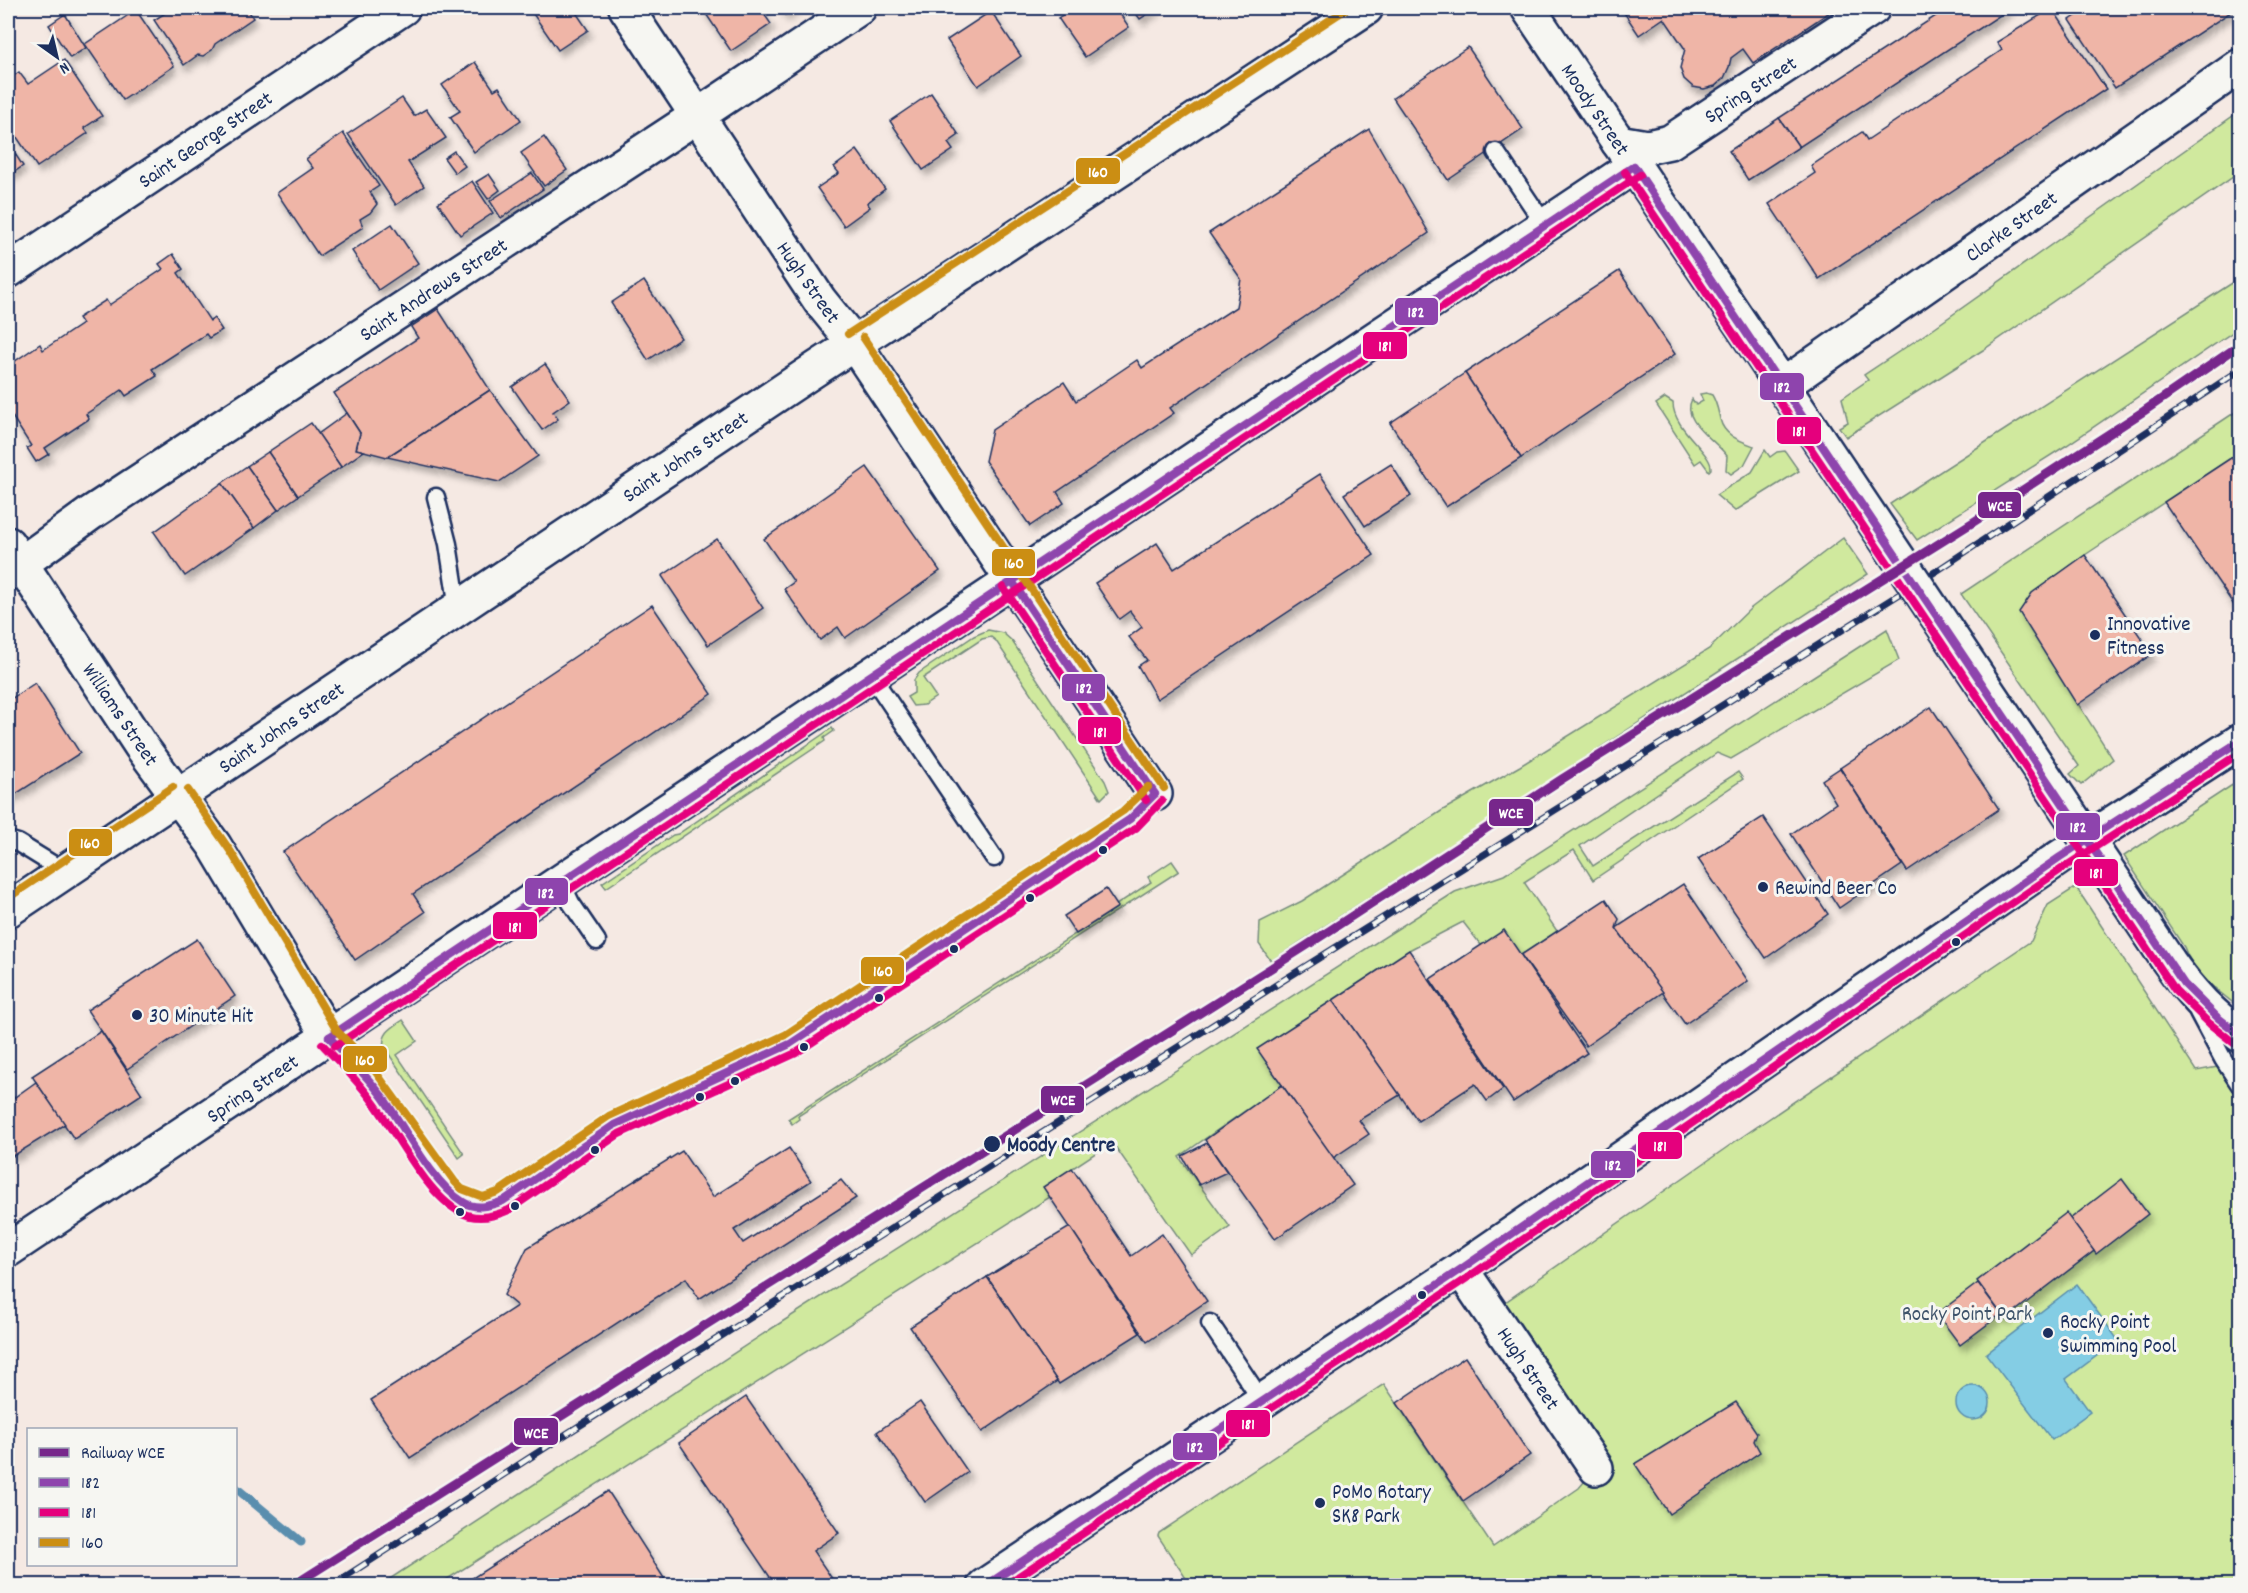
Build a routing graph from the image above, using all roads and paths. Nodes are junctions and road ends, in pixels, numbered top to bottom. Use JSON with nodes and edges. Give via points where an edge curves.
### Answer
{"nodes":[{"id":1,"x":403,"y":8,"type":"edge"},
{"id":2,"x":626,"y":8,"type":"edge"},
{"id":3,"x":859,"y":8,"type":"edge"},
{"id":4,"x":1366,"y":8,"type":"edge"},
{"id":5,"x":1528,"y":8,"type":"edge"},
{"id":6,"x":1868,"y":11,"type":"edge"},
{"id":7,"x":2241,"y":66,"type":"edge"},
{"id":8,"x":697,"y":116,"type":"junction"},
{"id":9,"x":1496,"y":152,"type":"dead end"},
{"id":10,"x":1626,"y":154,"type":"junction"},
{"id":11,"x":1545,"y":225,"type":"junction"},
{"id":12,"x":8,"y":271,"type":"edge"},
{"id":13,"x":854,"y":343,"type":"junction"},
{"id":14,"x":1782,"y":386,"type":"junction"},
{"id":15,"x":436,"y":497,"type":"dead end"},
{"id":16,"x":12,"y":560,"type":"edge"},
{"id":17,"x":1012,"y":581,"type":"junction"},
{"id":18,"x":458,"y":608,"type":"junction"},
{"id":19,"x":871,"y":675,"type":"junction"},
{"id":20,"x":2241,"y":741,"type":"edge"},
{"id":21,"x":1155,"y":794,"type":"joint"},
{"id":22,"x":178,"y":796,"type":"junction"},
{"id":23,"x":8,"y":840,"type":"edge"},
{"id":24,"x":994,"y":858,"type":"dead end"},
{"id":25,"x":65,"y":872,"type":"junction"},
{"id":26,"x":561,"y":882,"type":"junction"},
{"id":27,"x":8,"y":910,"type":"edge"},
{"id":28,"x":597,"y":941,"type":"dead end"},
{"id":29,"x":2175,"y":971,"type":"junction"},
{"id":30,"x":2241,"y":1035,"type":"edge"},
{"id":31,"x":329,"y":1037,"type":"junction"},
{"id":32,"x":2241,"y":1085,"type":"edge"},
{"id":33,"x":8,"y":1250,"type":"edge"},
{"id":34,"x":1461,"y":1269,"type":"junction"},
{"id":35,"x":1210,"y":1323,"type":"dead end"},
{"id":36,"x":1262,"y":1401,"type":"junction"},
{"id":37,"x":1596,"y":1468,"type":"dead end"},
{"id":38,"x":984,"y":1586,"type":"edge"}],
"edges":[{"from":1,"to":12,"type":"street","name":"Saint George Street"},
{"from":2,"to":8,"type":"street","name":"Hugh Street"},
{"from":3,"to":8,"type":"street","name":"Saint Andrews Street"},
{"from":4,"to":13,"type":"street","name":"Saint Johns Street"},
{"from":5,"to":10,"type":"street","name":"Moody Street"},
{"from":6,"to":10,"type":"street","name":"Spring Street","via":[[1670,142]]},
{"from":7,"to":14,"type":"street","name":"Clarke Street"},
{"from":8,"to":13,"type":"street","name":"Hugh Street","via":[[820,301]]},
{"from":8,"to":16,"type":"street","name":"Saint Andrews Street","via":[[91,513]]},
{"from":9,"to":11,"type":"lane"},
{"from":10,"to":11,"type":"street","name":"Spring Street"},
{"from":10,"to":14,"type":"street","name":"Moody Street"},
{"from":11,"to":17,"type":"street","name":"Spring Street"},
{"from":13,"to":17,"type":"street","name":"Hugh Street"},
{"from":13,"to":18,"type":"street","name":"Saint Johns Street"},
{"from":14,"to":29,"type":"street","name":"Moody Street","bridge":true},
{"from":15,"to":18,"type":"lane"},
{"from":16,"to":22,"type":"street","name":"Williams Street"},
{"from":17,"to":19,"type":"street","name":"Spring Street"},
{"from":17,"to":21,"type":"street","name":"Hugh Street"},
{"from":18,"to":22,"type":"street","name":"Saint Johns Street"},
{"from":19,"to":24,"type":"lane"},
{"from":19,"to":26,"type":"street","name":"Spring Street"},
{"from":20,"to":34,"type":"street","via":[[2032,875]]},
{"from":21,"to":31,"type":"lane","via":[[1130,819],[790,1044],[614,1125],[503,1201],[484,1208],[463,1202],[447,1189],[382,1096]]},
{"from":22,"to":25,"type":"street","name":"Saint Johns Street"},
{"from":22,"to":31,"type":"street","name":"Williams Street","via":[[242,888]]},
{"from":23,"to":25,"type":"lane"},
{"from":25,"to":27,"type":"street","name":"Saint Johns Street"},
{"from":26,"to":28,"type":"lane"},
{"from":26,"to":31,"type":"street","name":"Spring Street"},
{"from":29,"to":30,"type":"street","name":"Moody Street","via":[[2217,1017]]},
{"from":29,"to":32,"type":"lane"},
{"from":31,"to":33,"type":"street","name":"Spring Street"},
{"from":34,"to":36,"type":"street"},
{"from":34,"to":37,"type":"street","name":"Hugh Street"},
{"from":35,"to":36,"type":"lane"},
{"from":36,"to":38,"type":"street"}]}
